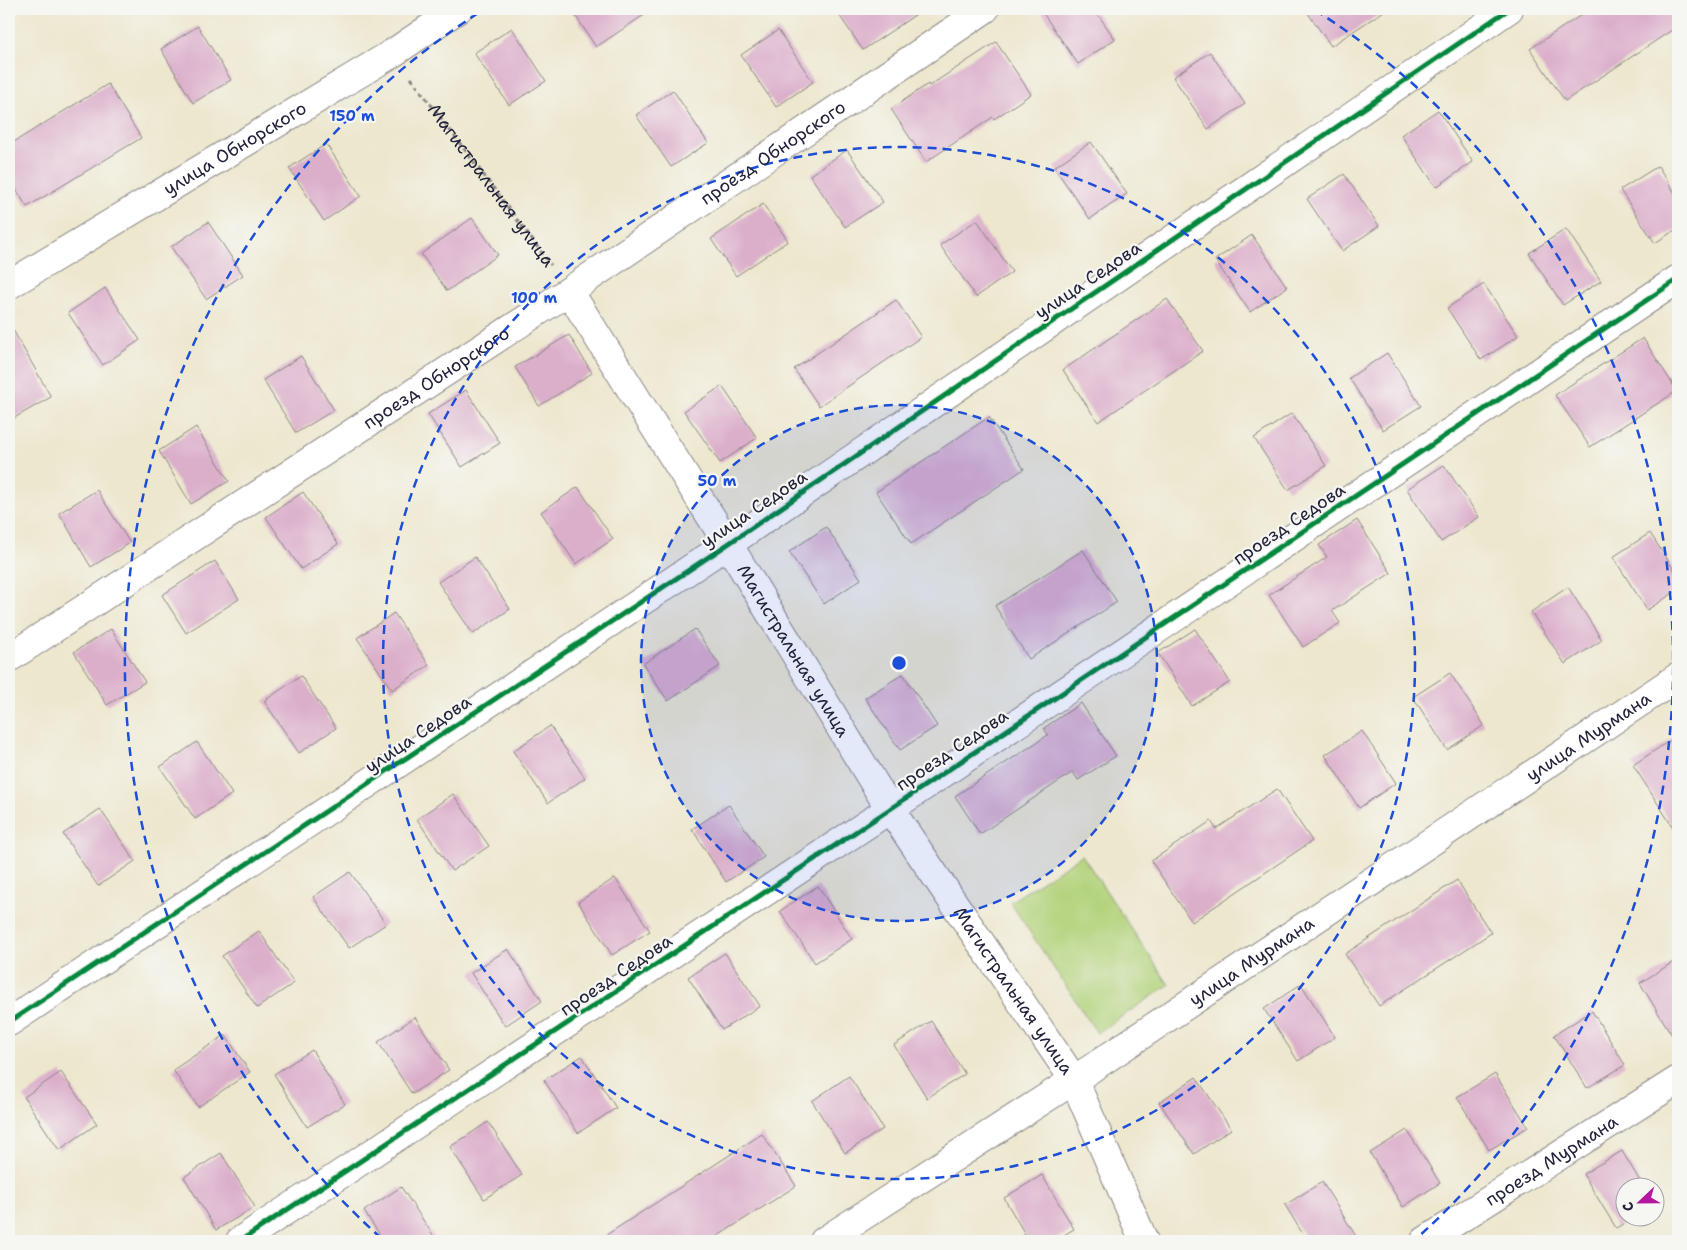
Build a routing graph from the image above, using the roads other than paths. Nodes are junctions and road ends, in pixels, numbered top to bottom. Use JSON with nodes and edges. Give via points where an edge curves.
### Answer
{"nodes":[{"id":1,"x":458,"y":9,"type":"edge"},
{"id":2,"x":985,"y":9,"type":"edge"},
{"id":3,"x":1509,"y":9,"type":"edge"},
{"id":4,"x":1678,"y":279,"type":"edge"},
{"id":5,"x":9,"y":285,"type":"edge"},
{"id":6,"x":569,"y":291,"type":"junction"},
{"id":7,"x":728,"y":544,"type":"junction"},
{"id":8,"x":9,"y":658,"type":"edge"},
{"id":9,"x":1678,"y":677,"type":"edge"},
{"id":10,"x":890,"y":809,"type":"junction"},
{"id":11,"x":9,"y":1022,"type":"edge"},
{"id":12,"x":1074,"y":1080,"type":"junction"},
{"id":13,"x":1678,"y":1080,"type":"edge"},
{"id":14,"x":240,"y":1241,"type":"edge"},
{"id":15,"x":824,"y":1241,"type":"edge"},
{"id":16,"x":1144,"y":1241,"type":"edge"},
{"id":17,"x":1425,"y":1241,"type":"edge"}],
"edges":[{"from":1,"to":5,"type":"street","name":"улица Обнорского","via":[[393,53]]},
{"from":2,"to":6,"type":"street","name":"проезд Обнорского"},
{"from":3,"to":7,"type":"street","name":"улица Седова"},
{"from":4,"to":10,"type":"street","name":"проезд Седова"},
{"from":6,"to":7,"type":"street","name":"Магистральная улица"},
{"from":6,"to":8,"type":"street","name":"проезд Обнорского"},
{"from":7,"to":10,"type":"street","name":"Магистральная улица"},
{"from":7,"to":11,"type":"street","name":"улица Седова"},
{"from":9,"to":12,"type":"street","name":"улица Мурмана"},
{"from":10,"to":12,"type":"street","name":"Магистральная улица"},
{"from":10,"to":14,"type":"street","name":"проезд Седова"},
{"from":12,"to":15,"type":"street","name":"улица Мурмана"},
{"from":12,"to":16,"type":"street","name":"Магистральная улица"},
{"from":13,"to":17,"type":"street","name":"проезд Мурмана"}]}
